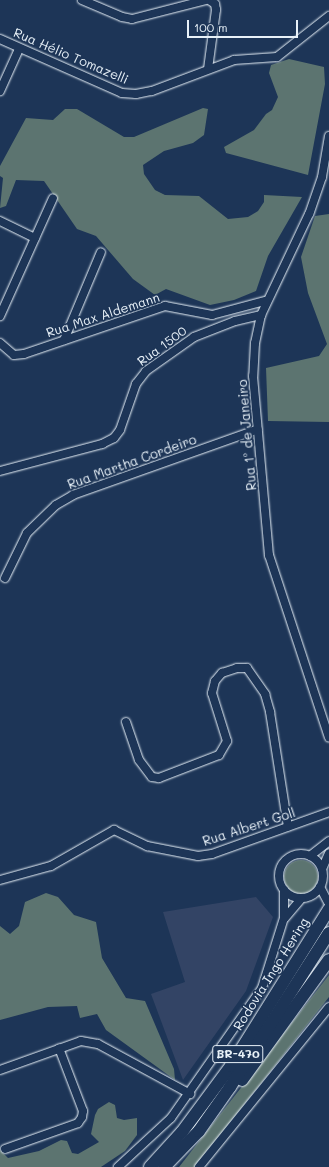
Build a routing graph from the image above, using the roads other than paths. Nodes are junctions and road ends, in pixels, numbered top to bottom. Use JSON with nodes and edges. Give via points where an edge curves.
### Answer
{"nodes":[{"id":1,"x":82,"y":0,"type":"edge"},
{"id":2,"x":206,"y":0,"type":"edge"},
{"id":3,"x":209,"y":0,"type":"edge"},
{"id":4,"x":329,"y":16,"type":"edge"},
{"id":5,"x":0,"y":39,"type":"edge"},
{"id":6,"x":19,"y":49,"type":"junction"},
{"id":7,"x":208,"y":69,"type":"junction"},
{"id":8,"x":0,"y":91,"type":"edge"},
{"id":9,"x":329,"y":136,"type":"edge"},
{"id":10,"x":53,"y":198,"type":"dead end"},
{"id":11,"x":0,"y":221,"type":"edge"},
{"id":12,"x":35,"y":238,"type":"junction"},
{"id":13,"x":101,"y":252,"type":"dead end"},
{"id":14,"x":265,"y":301,"type":"junction"},
{"id":15,"x":260,"y":315,"type":"junction"},
{"id":16,"x":0,"y":316,"type":"edge"},
{"id":17,"x":64,"y":340,"type":"junction"},
{"id":18,"x":0,"y":343,"type":"edge"},
{"id":19,"x":258,"y":429,"type":"junction"},
{"id":20,"x":0,"y":471,"type":"edge"},
{"id":21,"x":5,"y":578,"type":"dead end"},
{"id":22,"x":126,"y":722,"type":"dead end"},
{"id":23,"x":329,"y":737,"type":"edge"},
{"id":24,"x":329,"y":812,"type":"edge"},
{"id":25,"x":288,"y":827,"type":"junction"},
{"id":26,"x":329,"y":841,"type":"edge"},
{"id":27,"x":329,"y":853,"type":"edge"},
{"id":28,"x":310,"y":856,"type":"junction"},
{"id":29,"x":322,"y":869,"type":"junction"},
{"id":30,"x":0,"y":880,"type":"edge"},
{"id":31,"x":320,"y":887,"type":"junction"},
{"id":32,"x":284,"y":890,"type":"junction"},
{"id":33,"x":311,"y":896,"type":"junction"},
{"id":34,"x":301,"y":898,"type":"junction"},
{"id":35,"x":328,"y":903,"type":"edge"},
{"id":36,"x":284,"y":918,"type":"junction"},
{"id":37,"x":329,"y":933,"type":"edge"},
{"id":38,"x":329,"y":960,"type":"edge"},
{"id":39,"x":329,"y":1007,"type":"edge"},
{"id":40,"x":59,"y":1048,"type":"junction"},
{"id":41,"x":0,"y":1070,"type":"edge"},
{"id":42,"x":190,"y":1094,"type":"junction"},
{"id":43,"x":199,"y":1131,"type":"junction"},
{"id":44,"x":183,"y":1148,"type":"junction"},
{"id":45,"x":5,"y":1149,"type":"dead end"},
{"id":46,"x":118,"y":1167,"type":"edge"},
{"id":47,"x":150,"y":1167,"type":"edge"},
{"id":48,"x":164,"y":1167,"type":"edge"},
{"id":49,"x":170,"y":1167,"type":"edge"},
{"id":50,"x":199,"y":1167,"type":"edge"}],
"edges":[{"from":1,"to":2,"type":"street","via":[[132,19]]},
{"from":3,"to":7,"type":"street","via":[[215,4],[216,10]]},
{"from":4,"to":7,"type":"street","name":"Rua Hélio Tomazelli","via":[[277,57],[244,58]]},
{"from":5,"to":6,"type":"street","name":"Rua Hélio Tomazelli"},
{"from":6,"to":7,"type":"street","name":"Rua Hélio Tomazelli","via":[[122,92],[136,94],[152,91]]},
{"from":6,"to":8,"type":"street"},
{"from":9,"to":14,"type":"street","name":"Rua 1º de Janeiro","via":[[322,177],[312,208]]},
{"from":10,"to":12,"type":"street"},
{"from":11,"to":12,"type":"street"},
{"from":12,"to":16,"type":"street"},
{"from":13,"to":17,"type":"street"},
{"from":14,"to":15,"type":"street","name":"Rua 1º de Janeiro"},
{"from":14,"to":17,"type":"street","name":"Rua Max Aldemann","via":[[212,316],[165,306]]},
{"from":15,"to":19,"type":"street","name":"Rua 1º de Janeiro","via":[[255,343],[254,376]]},
{"from":15,"to":20,"type":"street","name":"Rua 1500","via":[[235,321],[194,337],[146,371],[136,384],[120,430],[114,438],[102,444]]},
{"from":17,"to":18,"type":"street","name":"Rua Max Aldemann","via":[[14,355]]},
{"from":19,"to":21,"type":"street","name":"Rua Martha Cordeiro","via":[[73,495],[56,505],[27,533]]},
{"from":19,"to":23,"type":"street","name":"Rua 1º de Janeiro","via":[[269,555]]},
{"from":22,"to":25,"type":"street","via":[[139,760],[152,777],[159,778],[219,755],[227,741],[212,693],[215,680],[222,673],[247,668],[265,694],[270,712]]},
{"from":24,"to":25,"type":"street","name":"Rua Albert Goll"},
{"from":25,"to":30,"type":"street","name":"Rua Albert Goll","via":[[212,854],[198,856],[147,846],[114,830],[51,866]]},
{"from":26,"to":28,"type":"street"},
{"from":27,"to":29,"type":"street"},
{"from":28,"to":29,"type":"street"},
{"from":28,"to":32,"type":"street","via":[[297,854],[285,860],[279,872]]},
{"from":29,"to":31,"type":"street"},
{"from":31,"to":33,"type":"street"},
{"from":31,"to":35,"type":"street"},
{"from":32,"to":34,"type":"street","via":[[292,896]]},
{"from":32,"to":36,"type":"street"},
{"from":33,"to":34,"type":"street"},
{"from":33,"to":35,"type":"street"},
{"from":34,"to":36,"type":"street"},
{"from":35,"to":47,"type":"highway","name":"Rodovia Ingo Hering","number":"BR-470","via":[[231,1066],[182,1132]]},
{"from":36,"to":42,"type":"street","via":[[262,988]]},
{"from":37,"to":43,"type":"highway","name":"Rodovia Ingo Hering","number":"BR-470"},
{"from":38,"to":43,"type":"highway","via":[[257,1062]]},
{"from":39,"to":50,"type":"street"},
{"from":40,"to":41,"type":"street"},
{"from":40,"to":42,"type":"street","via":[[81,1041],[98,1044]]},
{"from":40,"to":45,"type":"street","via":[[83,1111],[82,1117],[78,1123]]},
{"from":42,"to":46,"type":"street","via":[[153,1137]]},
{"from":43,"to":44,"type":"highway","name":"Rodovia Ingo Hering","number":"BR-470"},
{"from":44,"to":48,"type":"highway","name":"Rodovia Ingo Hering","number":"BR-470"},
{"from":44,"to":49,"type":"highway"}]}
